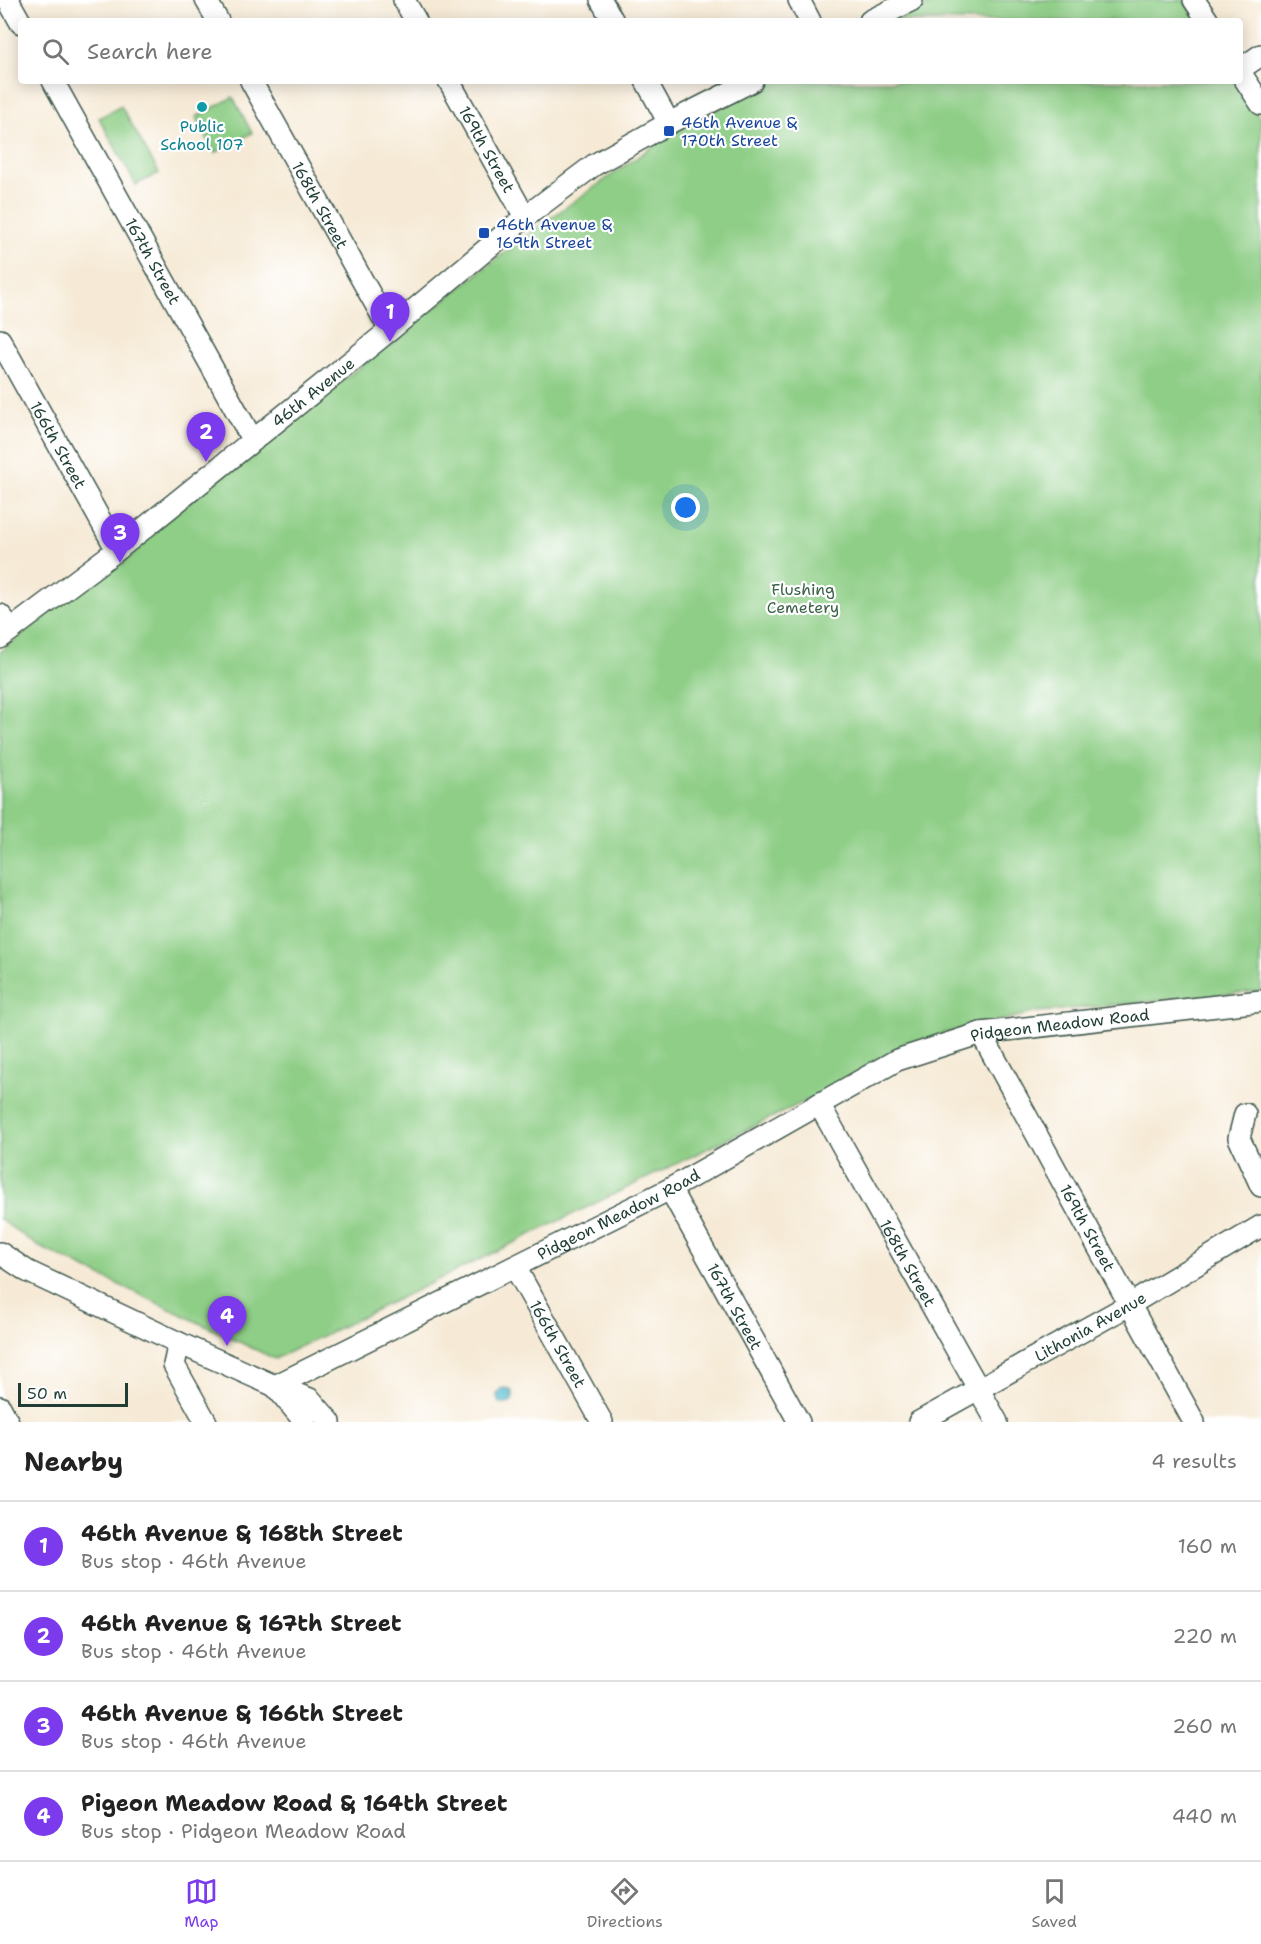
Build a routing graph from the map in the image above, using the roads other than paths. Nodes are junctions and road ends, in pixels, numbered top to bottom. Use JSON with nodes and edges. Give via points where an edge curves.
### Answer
{"nodes":[{"id":1,"x":8,"y":0,"type":"edge"},
{"id":2,"x":206,"y":0,"type":"edge"},
{"id":3,"x":404,"y":0,"type":"edge"},
{"id":4,"x":601,"y":0,"type":"edge"},
{"id":5,"x":799,"y":0,"type":"edge"},
{"id":6,"x":912,"y":0,"type":"edge"},
{"id":7,"x":1194,"y":0,"type":"edge"},
{"id":8,"x":18,"y":18,"type":"edge"},
{"id":9,"x":216,"y":18,"type":"edge"},
{"id":10,"x":414,"y":18,"type":"edge"},
{"id":11,"x":611,"y":18,"type":"edge"},
{"id":12,"x":808,"y":18,"type":"edge"},
{"id":13,"x":876,"y":18,"type":"edge"},
{"id":14,"x":1206,"y":18,"type":"edge"},
{"id":15,"x":1261,"y":56,"type":"edge"},
{"id":16,"x":1243,"y":68,"type":"edge"},
{"id":17,"x":1243,"y":75,"type":"edge"},
{"id":18,"x":55,"y":84,"type":"edge"},
{"id":19,"x":253,"y":84,"type":"edge"},
{"id":20,"x":451,"y":84,"type":"edge"},
{"id":21,"x":648,"y":84,"type":"edge"},
{"id":22,"x":746,"y":84,"type":"edge"},
{"id":23,"x":1261,"y":104,"type":"edge"},
{"id":24,"x":669,"y":123,"type":"junction"},
{"id":25,"x":525,"y":217,"type":"junction"},
{"id":26,"x":390,"y":330,"type":"junction"},
{"id":27,"x":0,"y":340,"type":"edge"},
{"id":28,"x":253,"y":441,"type":"junction"},
{"id":29,"x":117,"y":550,"type":"junction"},
{"id":30,"x":4,"y":627,"type":"edge"},
{"id":31,"x":1261,"y":1001,"type":"edge"},
{"id":32,"x":981,"y":1033,"type":"junction"},
{"id":33,"x":819,"y":1104,"type":"junction"},
{"id":34,"x":1245,"y":1114,"type":"dead end"},
{"id":35,"x":1261,"y":1186,"type":"edge"},
{"id":36,"x":670,"y":1189,"type":"junction"},
{"id":37,"x":1261,"y":1226,"type":"edge"},
{"id":38,"x":4,"y":1264,"type":"edge"},
{"id":39,"x":515,"y":1267,"type":"junction"},
{"id":40,"x":1129,"y":1305,"type":"junction"},
{"id":41,"x":178,"y":1343,"type":"junction"},
{"id":42,"x":275,"y":1386,"type":"junction"},
{"id":43,"x":978,"y":1389,"type":"junction"},
{"id":44,"x":0,"y":1407,"type":"edge"},
{"id":45,"x":8,"y":1422,"type":"edge"},
{"id":46,"x":206,"y":1422,"type":"edge"},
{"id":47,"x":305,"y":1422,"type":"edge"},
{"id":48,"x":330,"y":1422,"type":"edge"},
{"id":49,"x":602,"y":1422,"type":"edge"},
{"id":50,"x":799,"y":1422,"type":"edge"},
{"id":51,"x":919,"y":1422,"type":"edge"},
{"id":52,"x":996,"y":1422,"type":"edge"},
{"id":53,"x":1194,"y":1422,"type":"edge"}],
"edges":[{"from":1,"to":8,"type":"street"},
{"from":2,"to":9,"type":"street"},
{"from":3,"to":10,"type":"street"},
{"from":4,"to":11,"type":"street"},
{"from":5,"to":12,"type":"street"},
{"from":6,"to":13,"type":"street"},
{"from":7,"to":14,"type":"street"},
{"from":15,"to":16,"type":"street"},
{"from":17,"to":23,"type":"street"},
{"from":18,"to":28,"type":"street","name":"167th Street"},
{"from":19,"to":26,"type":"street","name":"168th Street"},
{"from":20,"to":25,"type":"street","name":"169th Street"},
{"from":21,"to":24,"type":"street"},
{"from":22,"to":24,"type":"street","name":"46th Avenue"},
{"from":24,"to":25,"type":"street","name":"46th Avenue","via":[[594,165]]},
{"from":25,"to":26,"type":"street","name":"46th Avenue"},
{"from":26,"to":28,"type":"street","name":"46th Avenue"},
{"from":27,"to":29,"type":"street","name":"166th Street"},
{"from":28,"to":29,"type":"street","name":"46th Avenue"},
{"from":29,"to":30,"type":"street","name":"46th Avenue"},
{"from":31,"to":32,"type":"street","name":"Pidgeon Meadow Road"},
{"from":32,"to":33,"type":"street","name":"Pidgeon Meadow Road","via":[[897,1060]]},
{"from":32,"to":40,"type":"street","name":"169th Street"},
{"from":33,"to":36,"type":"street","name":"Pidgeon Meadow Road"},
{"from":33,"to":43,"type":"street","name":"168th Street"},
{"from":34,"to":35,"type":"street","via":[[1239,1138]]},
{"from":36,"to":39,"type":"street","name":"Pidgeon Meadow Road"},
{"from":36,"to":50,"type":"street","name":"167th Street"},
{"from":37,"to":40,"type":"street","name":"Lithonia Avenue"},
{"from":38,"to":41,"type":"street","via":[[37,1275]]},
{"from":39,"to":42,"type":"street","name":"Pidgeon Meadow Road"},
{"from":39,"to":49,"type":"street","name":"166th Street"},
{"from":40,"to":43,"type":"street","name":"Lithonia Avenue"},
{"from":40,"to":53,"type":"street","name":"169th Street"},
{"from":41,"to":42,"type":"street"},
{"from":41,"to":46,"type":"street","via":[[174,1365]]},
{"from":42,"to":47,"type":"street"},
{"from":42,"to":48,"type":"street","via":[[310,1399]]},
{"from":43,"to":51,"type":"street","name":"Lithonia Avenue"},
{"from":43,"to":52,"type":"street","name":"168th Street"},
{"from":44,"to":45,"type":"street"}]}
